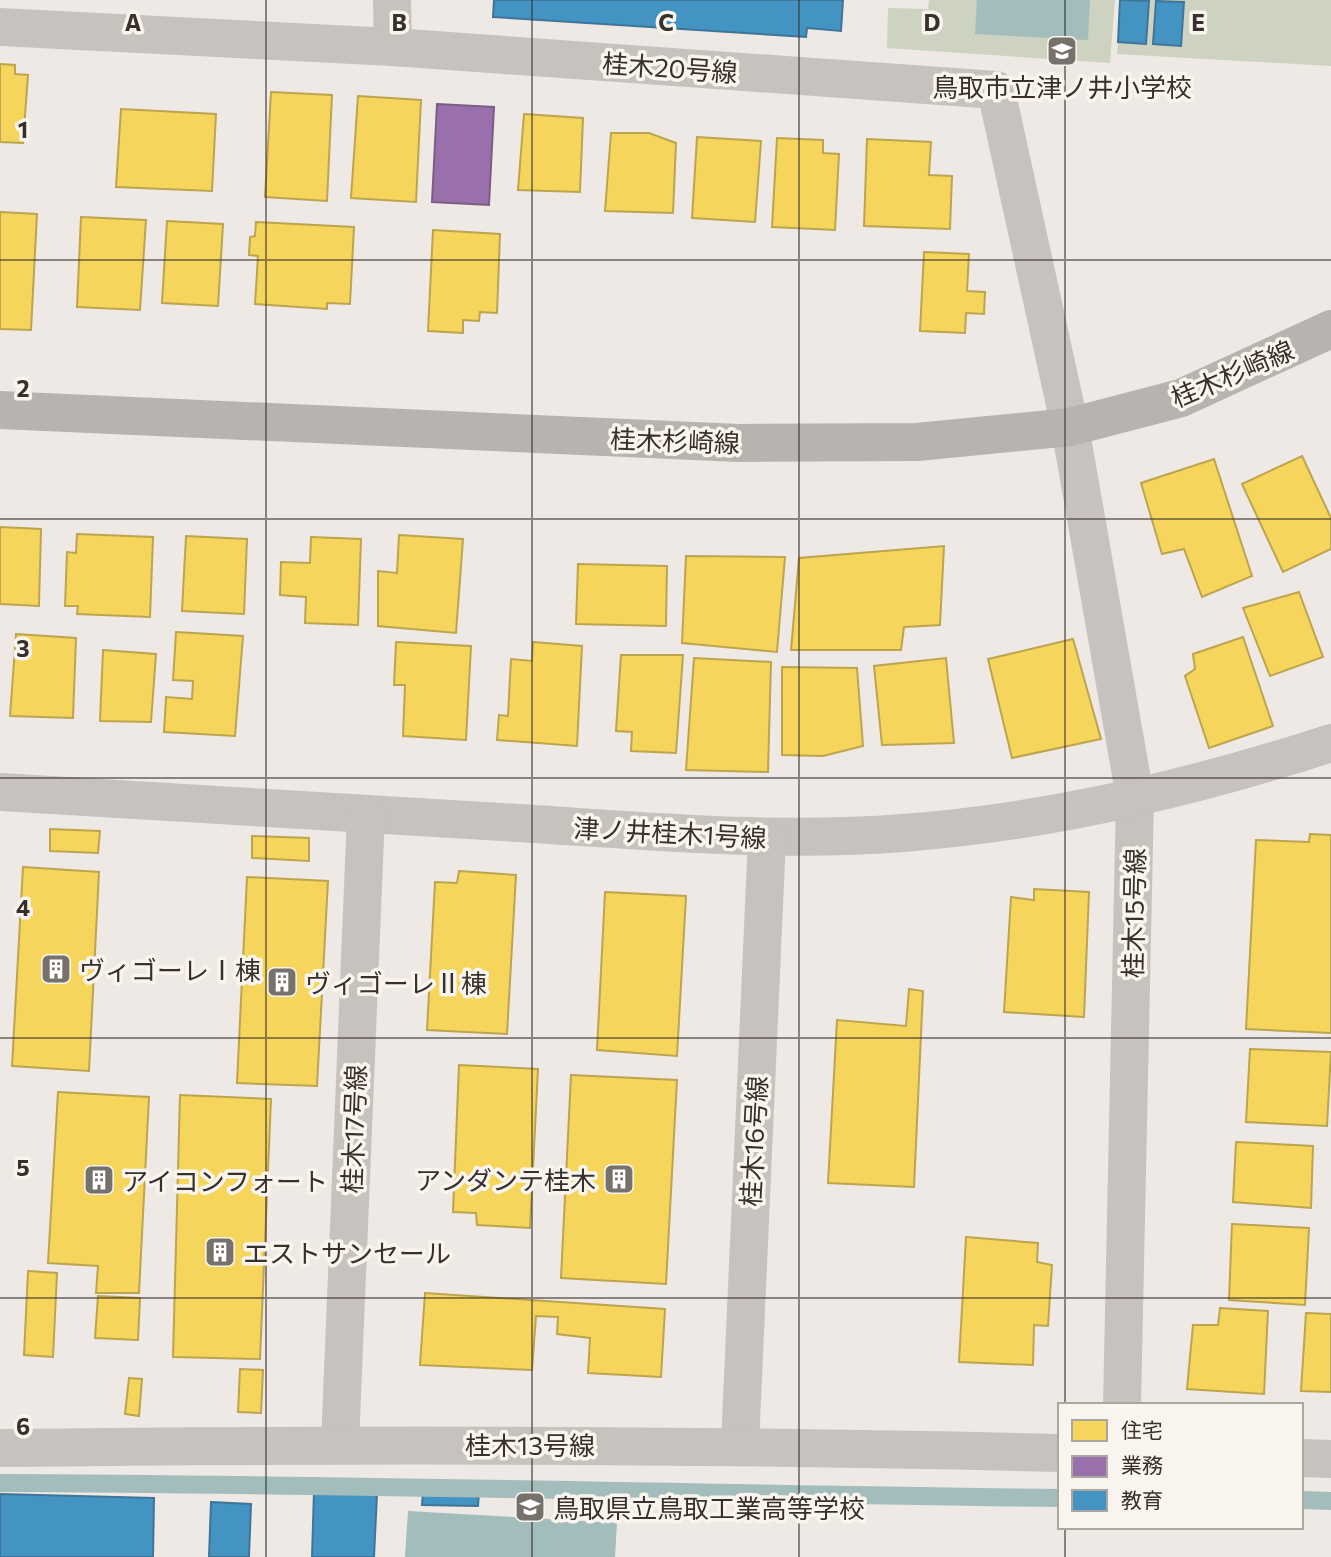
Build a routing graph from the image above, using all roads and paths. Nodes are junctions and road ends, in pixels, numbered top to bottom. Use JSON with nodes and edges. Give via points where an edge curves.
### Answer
{"nodes":[{"id":1,"x":392,"y":0,"type":"edge"},
{"id":2,"x":0,"y":27,"type":"edge"},
{"id":3,"x":393,"y":47,"type":"junction"},
{"id":4,"x":1331,"y":329,"type":"edge"},
{"id":5,"x":0,"y":410,"type":"edge"},
{"id":6,"x":1070,"y":427,"type":"junction"},
{"id":7,"x":1331,"y":743,"type":"edge"},
{"id":8,"x":0,"y":792,"type":"edge"},
{"id":9,"x":1135,"y":797,"type":"junction"},
{"id":10,"x":366,"y":814,"type":"junction"},
{"id":11,"x":767,"y":838,"type":"junction"},
{"id":12,"x":1122,"y":1403,"type":"edge"},
{"id":13,"x":340,"y":1444,"type":"junction"},
{"id":14,"x":740,"y":1445,"type":"junction"},
{"id":15,"x":0,"y":1448,"type":"edge"},
{"id":16,"x":1058,"y":1453,"type":"edge"},
{"id":17,"x":1303,"y":1458,"type":"edge"},
{"id":18,"x":1331,"y":1459,"type":"edge"}],
"edges":[{"from":1,"to":3,"type":"street"},
{"from":2,"to":3,"type":"street","name":"桂木20号線"},
{"from":3,"to":6,"type":"street","name":"桂木20号線","via":[[996,90]]},
{"from":4,"to":6,"type":"street","name":"桂木杉崎線","via":[[1181,398]]},
{"from":5,"to":6,"type":"street","name":"桂木杉崎線","via":[[739,443],[917,442]]},
{"from":6,"to":9,"type":"street","name":"桂木15号線"},
{"from":7,"to":9,"type":"street","name":"津ノ井桂木1号線","via":[[1243,771]]},
{"from":8,"to":10,"type":"street","name":"津ノ井桂木1号線"},
{"from":9,"to":11,"type":"street","name":"津ノ井桂木1号線","via":[[1037,816],[904,833]]},
{"from":9,"to":12,"type":"street","name":"桂木15号線"},
{"from":10,"to":11,"type":"street","name":"津ノ井桂木1号線"},
{"from":10,"to":13,"type":"street","name":"桂木17号線"},
{"from":11,"to":14,"type":"street","name":"桂木16号線"},
{"from":13,"to":14,"type":"street","name":"桂木13号線"},
{"from":13,"to":15,"type":"street","name":"桂木13号線"},
{"from":14,"to":16,"type":"street","name":"桂木13号線"},
{"from":17,"to":18,"type":"street"}]}
